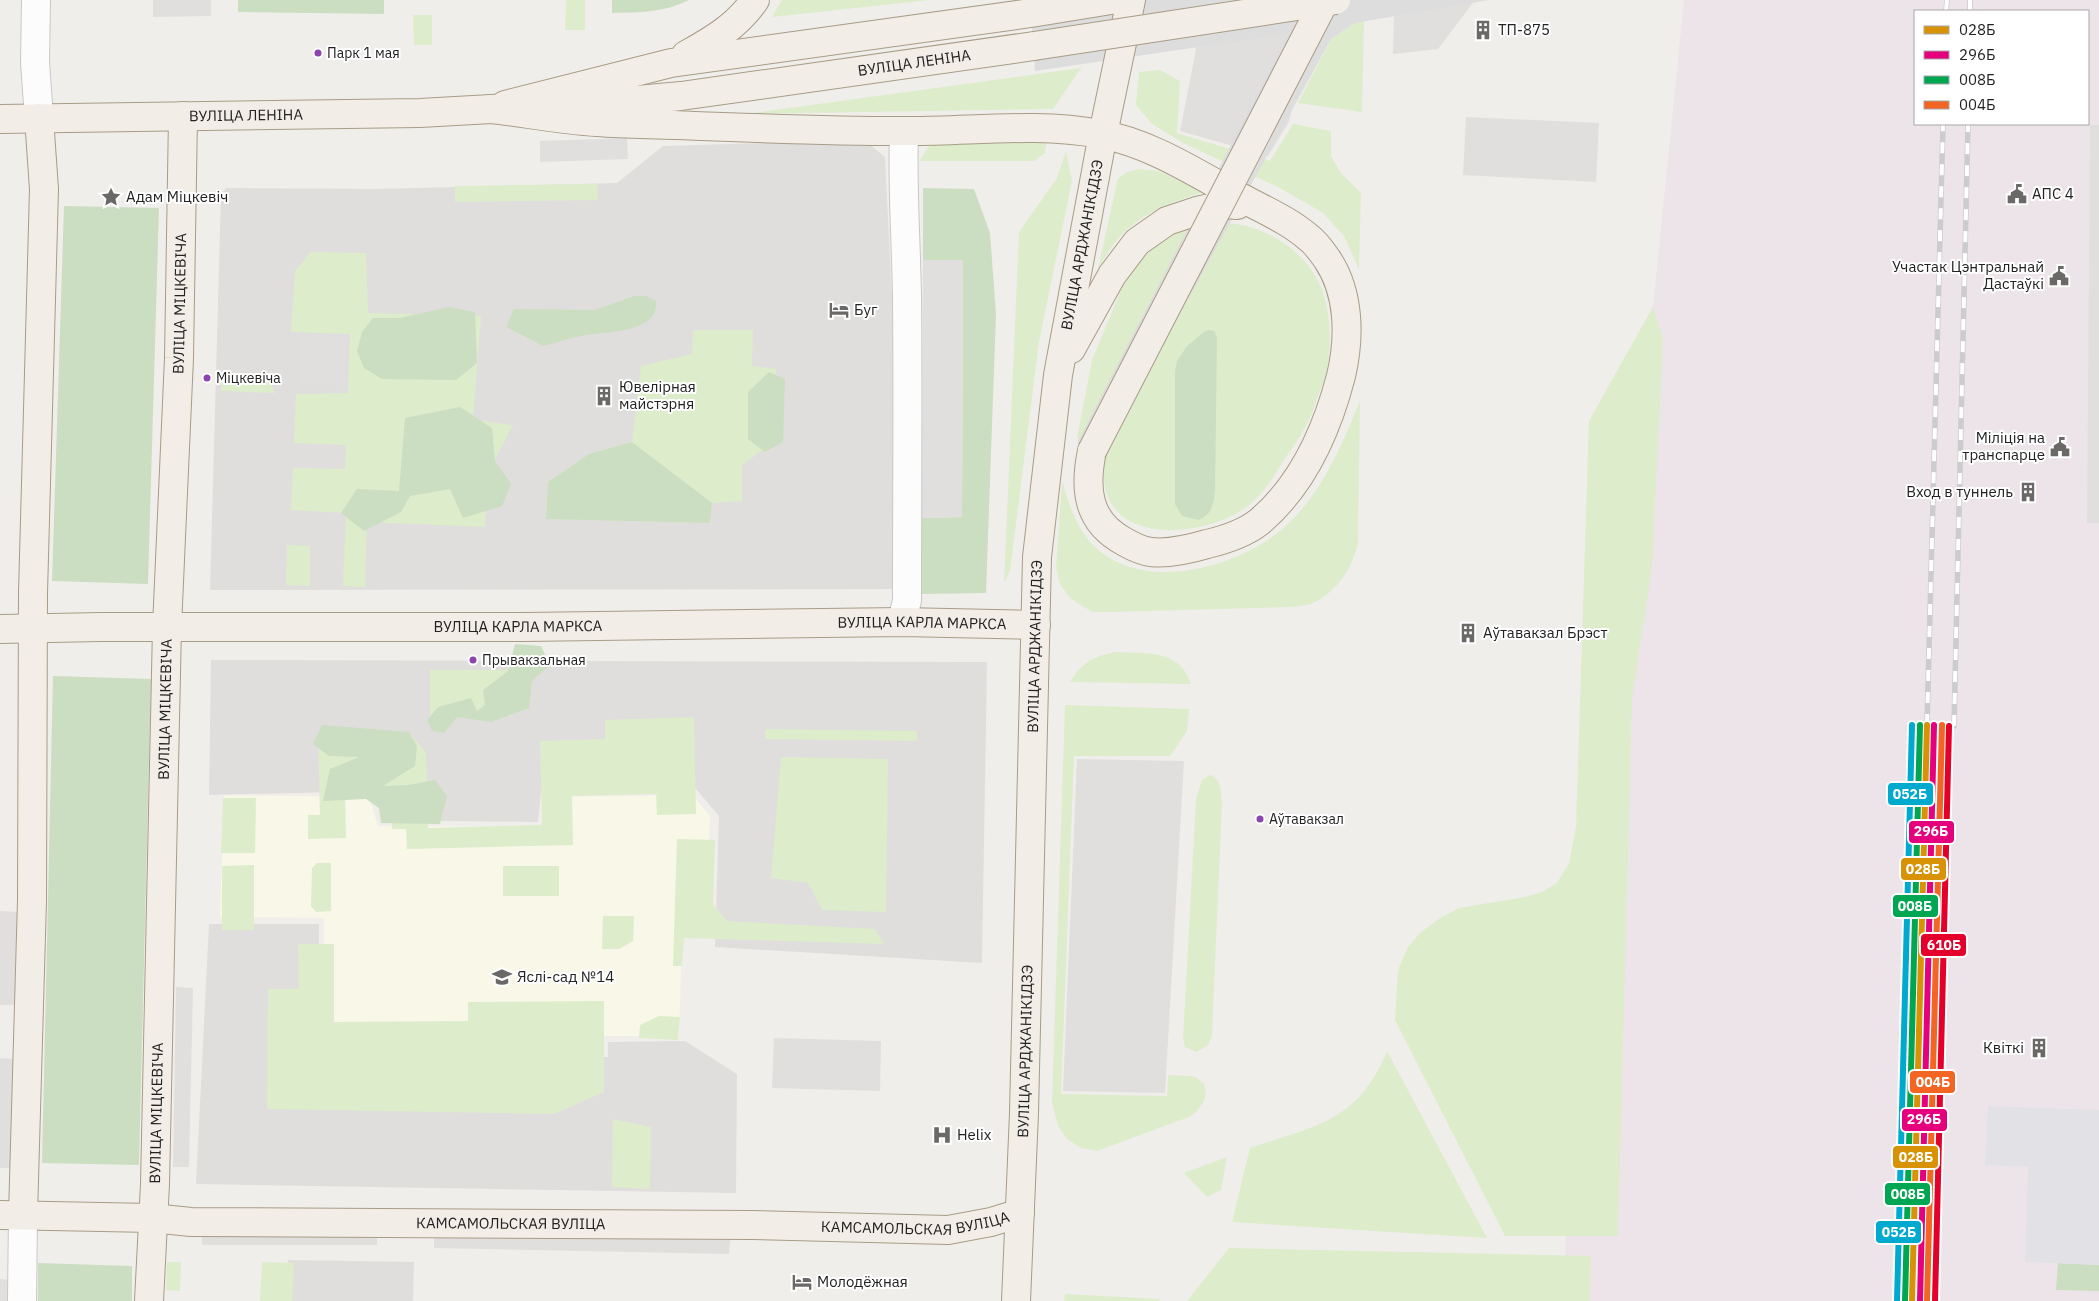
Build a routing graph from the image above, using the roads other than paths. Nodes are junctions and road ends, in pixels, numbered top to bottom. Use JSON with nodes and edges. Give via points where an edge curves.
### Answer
{"nodes":[{"id":1,"x":36,"y":0,"type":"edge"},
{"id":2,"x":755,"y":0,"type":"edge"},
{"id":3,"x":975,"y":0,"type":"edge"},
{"id":4,"x":1111,"y":0,"type":"edge"},
{"id":5,"x":1131,"y":0,"type":"edge"},
{"id":6,"x":1330,"y":1,"type":"edge"},
{"id":7,"x":1031,"y":13,"type":"junction"},
{"id":8,"x":671,"y":63,"type":"junction"},
{"id":9,"x":491,"y":109,"type":"junction"},
{"id":10,"x":183,"y":116,"type":"junction"},
{"id":11,"x":39,"y":118,"type":"junction"},
{"id":12,"x":0,"y":119,"type":"edge"},
{"id":13,"x":904,"y":132,"type":"junction"},
{"id":14,"x":1103,"y":134,"type":"junction"},
{"id":15,"x":1258,"y":207,"type":"junction"},
{"id":16,"x":1058,"y":375,"type":"junction"},
{"id":17,"x":902,"y":622,"type":"junction"},
{"id":18,"x":1036,"y":625,"type":"junction"},
{"id":19,"x":167,"y":627,"type":"junction"},
{"id":20,"x":33,"y":628,"type":"junction"},
{"id":21,"x":0,"y":629,"type":"edge"},
{"id":22,"x":1020,"y":1213,"type":"junction"},
{"id":23,"x":12,"y":1215,"type":"edge"},
{"id":24,"x":152,"y":1218,"type":"junction"},
{"id":25,"x":22,"y":1301,"type":"edge"},
{"id":26,"x":149,"y":1301,"type":"edge"},
{"id":27,"x":1016,"y":1301,"type":"edge"}],
"edges":[{"from":1,"to":11,"type":"street","via":[[35,62]]},
{"from":2,"to":8,"type":"main road","via":[[746,13],[718,38]]},
{"from":3,"to":7,"type":"main road"},
{"from":4,"to":7,"type":"main road","name":"ВУЛІЦА ЛЕНІНА"},
{"from":5,"to":14,"type":"main road","name":"ВУЛІЦА АРДЖАНІКІДЗЭ"},
{"from":6,"to":9,"type":"main road","name":"ВУЛІЦА ЛЕНІНА","bridge":true,"via":[[651,100]]},
{"from":6,"to":15,"type":"main road","bridge":true,"via":[[1092,451],[1087,488],[1100,522],[1114,537],[1149,552],[1192,549],[1223,540],[1256,524],[1282,499],[1302,471],[1322,435],[1335,397],[1347,342],[1346,312],[1339,284],[1329,261],[1310,238]]},
{"from":7,"to":8,"type":"main road","name":"ВУЛІЦА ЛЕНІНА"},
{"from":8,"to":9,"type":"main road","name":"ВУЛІЦА ЛЕНІНА"},
{"from":9,"to":10,"type":"main road","name":"ВУЛІЦА ЛЕНІНА"},
{"from":9,"to":13,"type":"main road","via":[[597,122]]},
{"from":10,"to":11,"type":"main road","name":"ВУЛІЦА ЛЕНІНА"},
{"from":10,"to":19,"type":"main road","name":"ВУЛІЦА МІЦКЕВІЧА","via":[[179,368]]},
{"from":11,"to":12,"type":"main road","name":"ВУЛІЦА ЛЕНІНА"},
{"from":11,"to":20,"type":"main road","via":[[44,189]]},
{"from":13,"to":14,"type":"main road","via":[[1056,128]]},
{"from":13,"to":17,"type":"street","via":[[907,600]]},
{"from":14,"to":15,"type":"main road","via":[[1164,156]]},
{"from":14,"to":16,"type":"main road","name":"ВУЛІЦА АРДЖАНІКІДЗЭ"},
{"from":15,"to":16,"type":"main road","via":[[1228,204],[1196,211],[1167,221],[1137,242],[1112,275]]},
{"from":16,"to":18,"type":"main road","name":"ВУЛІЦА АРДЖАНІКІДЗЭ","via":[[1037,557]]},
{"from":17,"to":18,"type":"main road","name":"ВУЛІЦА КАРЛА МАРКСА"},
{"from":17,"to":19,"type":"main road","name":"ВУЛІЦА КАРЛА МАРКСА"},
{"from":18,"to":22,"type":"main road","name":"ВУЛІЦА АРДЖАНІКІДЗЭ"},
{"from":19,"to":20,"type":"main road","name":"ВУЛІЦА КАРЛА МАРКСА"},
{"from":19,"to":24,"type":"main road","name":"ВУЛІЦА МІЦКЕВІЧА"},
{"from":20,"to":21,"type":"main road","name":"ВУЛІЦА КАРЛА МАРКСА"},
{"from":20,"to":23,"type":"main road","via":[[32,900]]},
{"from":22,"to":24,"type":"main road","name":"КАМСАМОЛЬСКАЯ ВУЛІЦА","via":[[948,1230],[191,1222]]},
{"from":22,"to":27,"type":"main road","name":"ВУЛІЦА АРДЖАНІКІДЗЭ"},
{"from":23,"to":24,"type":"main road","name":"КАМСАМОЛЬСКАЯ ВУЛІЦА"},
{"from":23,"to":25,"type":"street"},
{"from":24,"to":26,"type":"main road","name":"ВУЛІЦА МІЦКЕВІЧА"}]}
